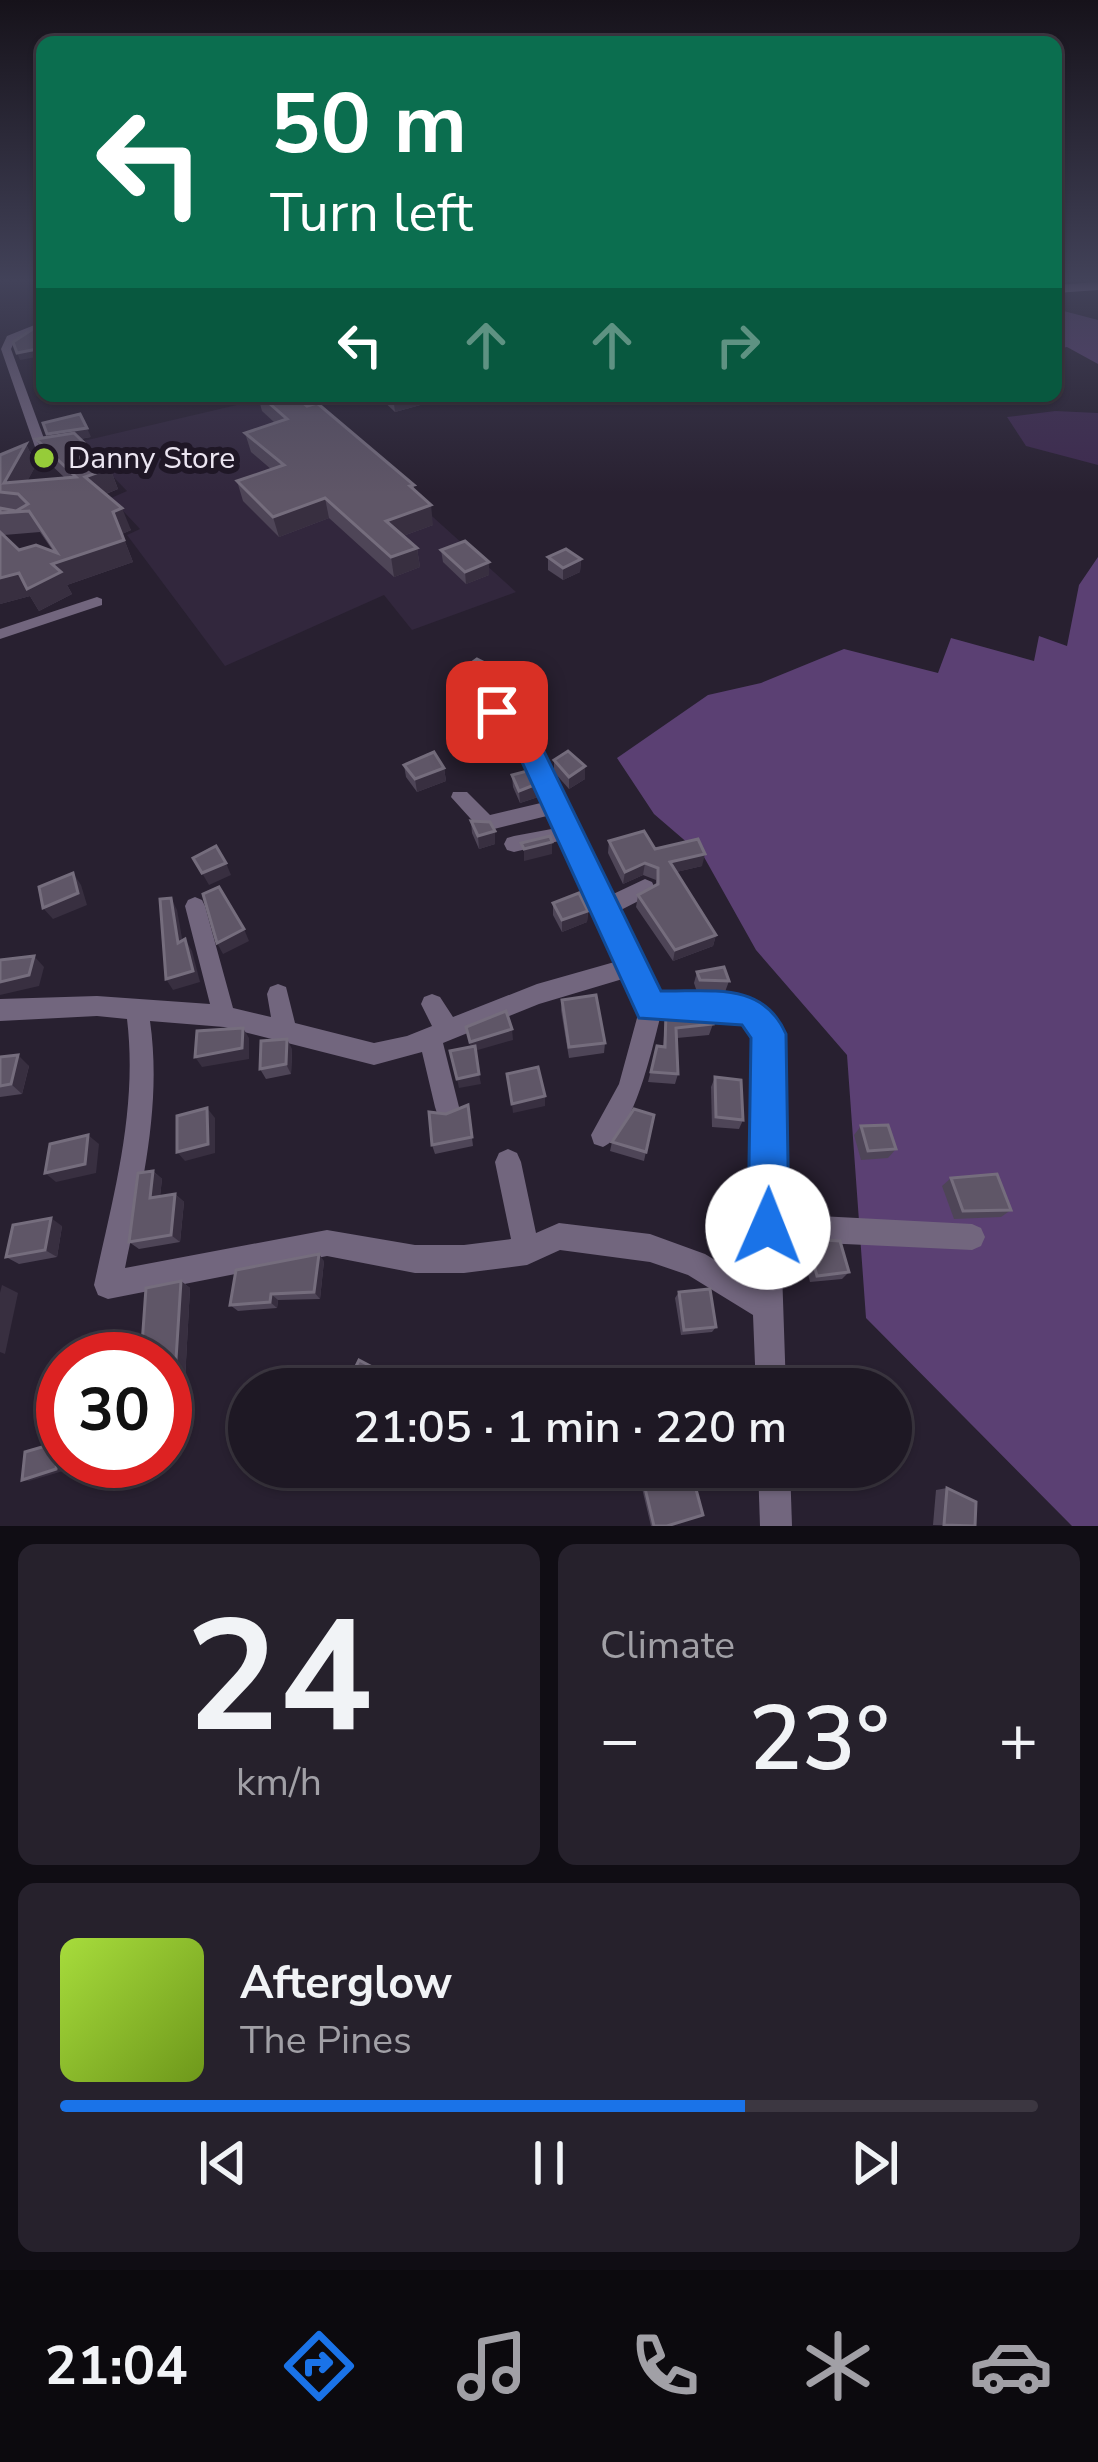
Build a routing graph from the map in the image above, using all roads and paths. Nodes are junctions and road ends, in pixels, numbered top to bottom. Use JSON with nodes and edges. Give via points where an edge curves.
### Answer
{"nodes":[{"id":1,"x":11,"y":350,"type":"edge"},
{"id":2,"x":0,"y":472,"type":"edge"},
{"id":3,"x":97,"y":602,"type":"dead end"},
{"id":4,"x":0,"y":634,"type":"edge"},
{"id":5,"x":497,"y":712,"type":"dead end"},
{"id":6,"x":460,"y":797,"type":"dead end"},
{"id":7,"x":557,"y":806,"type":"junction"},
{"id":8,"x":566,"y":832,"type":"junction"},
{"id":9,"x":514,"y":844,"type":"dead end"},
{"id":10,"x":645,"y":888,"type":"edge"},
{"id":11,"x":195,"y":906,"type":"dead end"},
{"id":12,"x":607,"y":907,"type":"junction"},
{"id":13,"x":632,"y":967,"type":"junction"},
{"id":14,"x":278,"y":994,"type":"dead end"},
{"id":15,"x":432,"y":1004,"type":"dead end"},
{"id":16,"x":651,"y":1007,"type":"junction"},
{"id":17,"x":0,"y":1010,"type":"edge"},
{"id":18,"x":137,"y":1010,"type":"junction"},
{"id":19,"x":224,"y":1016,"type":"junction"},
{"id":20,"x":285,"y":1030,"type":"junction"},
{"id":21,"x":439,"y":1034,"type":"junction"},
{"id":22,"x":447,"y":1107,"type":"dead end"},
{"id":23,"x":603,"y":1135,"type":"dead end"},
{"id":24,"x":508,"y":1162,"type":"dead end"},
{"id":25,"x":768,"y":1227,"type":"junction"},
{"id":26,"x":972,"y":1237,"type":"dead end"},
{"id":27,"x":527,"y":1251,"type":"junction"},
{"id":28,"x":767,"y":1307,"type":"junction"},
{"id":29,"x":769,"y":1368,"type":"edge"},
{"id":30,"x":775,"y":1488,"type":"edge"},
{"id":31,"x":776,"y":1526,"type":"edge"}],
"edges":[{"from":1,"to":2,"type":"street","via":[[49,452]]},
{"from":3,"to":4,"type":"street"},
{"from":5,"to":7,"type":"street","via":[[523,735]]},
{"from":6,"to":7,"type":"street","via":[[486,823]]},
{"from":7,"to":8,"type":"street"},
{"from":8,"to":9,"type":"street"},
{"from":8,"to":12,"type":"street"},
{"from":10,"to":12,"type":"street"},
{"from":11,"to":19,"type":"street"},
{"from":12,"to":13,"type":"street"},
{"from":13,"to":16,"type":"street"},
{"from":13,"to":21,"type":"street"},
{"from":14,"to":20,"type":"street"},
{"from":15,"to":21,"type":"street"},
{"from":16,"to":23,"type":"street","via":[[630,1088]]},
{"from":16,"to":25,"type":"street","via":[[743,1009],[769,1034]]},
{"from":17,"to":18,"type":"street"},
{"from":18,"to":19,"type":"street"},
{"from":18,"to":27,"type":"street","via":[[147,1060],[143,1106],[108,1286],[327,1243],[415,1258]]},
{"from":19,"to":20,"type":"street"},
{"from":20,"to":21,"type":"street","via":[[374,1054]]},
{"from":21,"to":22,"type":"street"},
{"from":24,"to":27,"type":"street"},
{"from":25,"to":26,"type":"street"},
{"from":25,"to":28,"type":"street"},
{"from":27,"to":28,"type":"street","via":[[560,1236],[650,1248]]},
{"from":28,"to":29,"type":"street"},
{"from":30,"to":31,"type":"street"}]}
